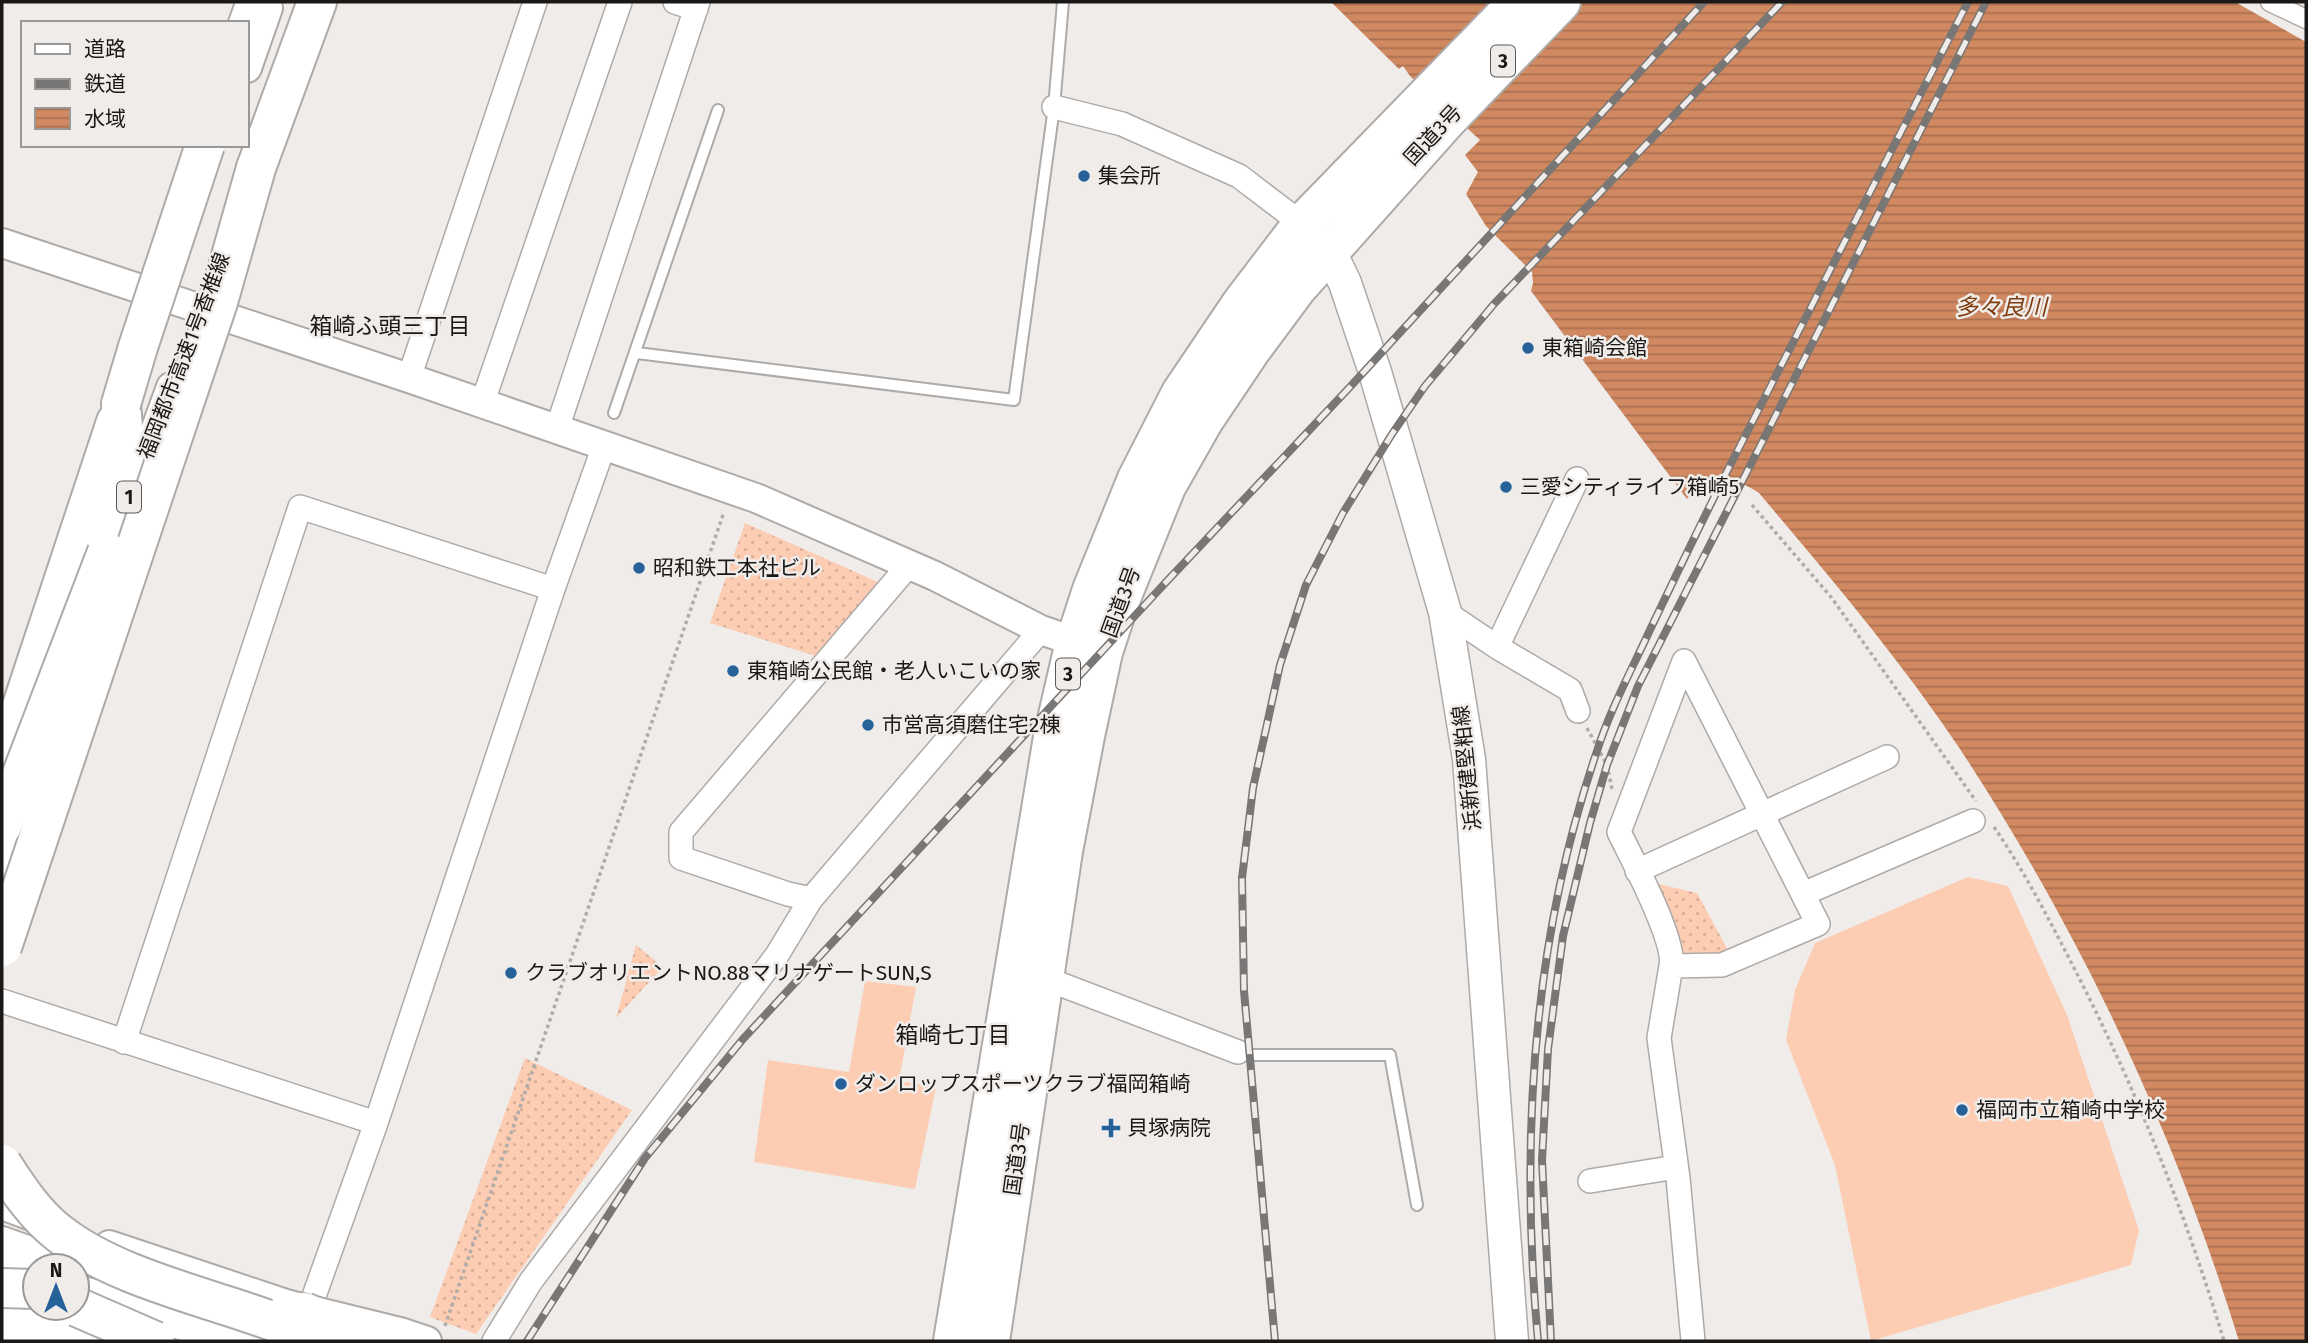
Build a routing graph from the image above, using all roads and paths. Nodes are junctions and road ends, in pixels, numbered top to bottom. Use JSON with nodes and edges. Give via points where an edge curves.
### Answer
{"nodes":[{"id":1,"x":256,"y":2,"type":"edge"},
{"id":2,"x":270,"y":2,"type":"edge"},
{"id":3,"x":306,"y":2,"type":"edge"},
{"id":4,"x":317,"y":2,"type":"edge"},
{"id":5,"x":535,"y":2,"type":"edge"},
{"id":6,"x":620,"y":2,"type":"edge"},
{"id":7,"x":1063,"y":2,"type":"edge"},
{"id":8,"x":1518,"y":2,"type":"edge"},
{"id":9,"x":1561,"y":2,"type":"edge"},
{"id":10,"x":2270,"y":2,"type":"edge"},
{"id":11,"x":690,"y":4,"type":"edge"},
{"id":12,"x":2306,"y":19,"type":"edge"},
{"id":13,"x":248,"y":24,"type":"edge"},
{"id":14,"x":248,"y":65,"type":"edge"},
{"id":15,"x":1054,"y":107,"type":"junction"},
{"id":16,"x":718,"y":110,"type":"dead end"},
{"id":17,"x":1431,"y":113,"type":"junction"},
{"id":18,"x":204,"y":147,"type":"edge"},
{"id":19,"x":218,"y":147,"type":"edge"},
{"id":20,"x":256,"y":168,"type":"junction"},
{"id":21,"x":1302,"y":224,"type":"junction"},
{"id":22,"x":2,"y":243,"type":"edge"},
{"id":23,"x":1330,"y":252,"type":"junction"},
{"id":24,"x":163,"y":297,"type":"junction"},
{"id":25,"x":196,"y":307,"type":"junction"},
{"id":26,"x":637,"y":353,"type":"junction"},
{"id":27,"x":409,"y":378,"type":"junction"},
{"id":28,"x":121,"y":404,"type":"junction"},
{"id":29,"x":482,"y":404,"type":"junction"},
{"id":30,"x":614,"y":413,"type":"dead end"},
{"id":31,"x":557,"y":429,"type":"junction"},
{"id":32,"x":604,"y":446,"type":"junction"},
{"id":33,"x":1577,"y":479,"type":"dead end"},
{"id":34,"x":732,"y":490,"type":"junction"},
{"id":35,"x":1752,"y":505,"type":"dead end"},
{"id":36,"x":909,"y":565,"type":"junction"},
{"id":37,"x":553,"y":589,"type":"junction"},
{"id":38,"x":1445,"y":612,"type":"junction"},
{"id":39,"x":1073,"y":641,"type":"junction"},
{"id":40,"x":1497,"y":646,"type":"junction"},
{"id":41,"x":1578,"y":711,"type":"joint"},
{"id":42,"x":2,"y":736,"type":"edge"},
{"id":43,"x":1887,"y":757,"type":"dead end"},
{"id":44,"x":2,"y":766,"type":"edge"},
{"id":45,"x":1612,"y":792,"type":"dead end"},
{"id":46,"x":1763,"y":814,"type":"junction"},
{"id":47,"x":1981,"y":817,"type":"junction"},
{"id":48,"x":2,"y":826,"type":"edge"},
{"id":49,"x":2,"y":866,"type":"edge"},
{"id":50,"x":1637,"y":871,"type":"junction"},
{"id":51,"x":2,"y":877,"type":"edge"},
{"id":52,"x":1803,"y":894,"type":"junction"},
{"id":53,"x":811,"y":899,"type":"junction"},
{"id":54,"x":2,"y":947,"type":"edge"},
{"id":55,"x":1671,"y":966,"type":"junction"},
{"id":56,"x":1044,"y":978,"type":"junction"},
{"id":57,"x":2,"y":1001,"type":"edge"},
{"id":58,"x":124,"y":1042,"type":"junction"},
{"id":59,"x":1238,"y":1052,"type":"joint"},
{"id":60,"x":376,"y":1123,"type":"junction"},
{"id":61,"x":2,"y":1164,"type":"edge"},
{"id":62,"x":1676,"y":1167,"type":"junction"},
{"id":63,"x":1590,"y":1181,"type":"dead end"},
{"id":64,"x":2,"y":1205,"type":"edge"},
{"id":65,"x":1417,"y":1205,"type":"dead end"},
{"id":66,"x":2,"y":1241,"type":"edge"},
{"id":67,"x":33,"y":1252,"type":"edge"},
{"id":68,"x":2,"y":1259,"type":"edge"},
{"id":69,"x":91,"y":1273,"type":"edge"},
{"id":70,"x":21,"y":1276,"type":"edge"},
{"id":71,"x":2,"y":1281,"type":"edge"},
{"id":72,"x":21,"y":1285,"type":"edge"},
{"id":73,"x":2,"y":1288,"type":"edge"},
{"id":74,"x":21,"y":1288,"type":"edge"},
{"id":75,"x":91,"y":1298,"type":"edge"},
{"id":76,"x":286,"y":1304,"type":"junction"},
{"id":77,"x":91,"y":1312,"type":"edge"},
{"id":78,"x":2,"y":1317,"type":"edge"},
{"id":79,"x":2,"y":1324,"type":"edge"},
{"id":80,"x":436,"y":1335,"type":"edge"},
{"id":81,"x":169,"y":1340,"type":"edge"},
{"id":82,"x":110,"y":1341,"type":"edge"},
{"id":83,"x":250,"y":1341,"type":"edge"},
{"id":84,"x":284,"y":1341,"type":"edge"},
{"id":85,"x":298,"y":1341,"type":"edge"},
{"id":86,"x":327,"y":1341,"type":"edge"},
{"id":87,"x":370,"y":1341,"type":"edge"},
{"id":88,"x":494,"y":1341,"type":"edge"},
{"id":89,"x":953,"y":1341,"type":"edge"},
{"id":90,"x":989,"y":1341,"type":"edge"},
{"id":91,"x":1512,"y":1341,"type":"edge"},
{"id":92,"x":1693,"y":1341,"type":"edge"},
{"id":93,"x":2224,"y":1341,"type":"edge"}],
"edges":[{"from":1,"to":13,"type":"highway"},
{"from":2,"to":14,"type":"street"},
{"from":3,"to":25,"type":"street"},
{"from":4,"to":20,"type":"highway","name":"福岡都市高速1号香椎線","number":"1"},
{"from":5,"to":27,"type":"street"},
{"from":6,"to":29,"type":"street"},
{"from":7,"to":15,"type":"lane"},
{"from":8,"to":17,"type":"highway","name":"国道3号","number":"3"},
{"from":9,"to":17,"type":"highway","name":"国道3号","number":"3"},
{"from":10,"to":12,"type":"street"},
{"from":11,"to":31,"type":"street"},
{"from":15,"to":21,"type":"street","via":[[1122,124],[1239,176]]},
{"from":15,"to":26,"type":"lane","via":[[1014,400]]},
{"from":16,"to":26,"type":"lane"},
{"from":17,"to":21,"type":"highway","name":"国道3号","number":"3"},
{"from":17,"to":23,"type":"highway","name":"国道3号","number":"3"},
{"from":18,"to":28,"type":"highway","name":"福岡都市高速1号香椎線","number":"1","bridge":true},
{"from":19,"to":24,"type":"street"},
{"from":20,"to":48,"type":"highway","name":"福岡都市高速1号香椎線","number":"1","bridge":true},
{"from":20,"to":54,"type":"highway","bridge":true,"via":[[218,302]]},
{"from":21,"to":23,"type":"main road","name":"浜新建堅粕線"},
{"from":21,"to":39,"type":"highway","name":"国道3号","number":"3","via":[[1181,393],[1137,479]]},
{"from":22,"to":24,"type":"street"},
{"from":23,"to":38,"type":"main road","name":"浜新建堅粕線","via":[[1375,372]]},
{"from":23,"to":39,"type":"highway","name":"国道3号","number":"3","via":[[1251,349],[1204,420],[1166,487],[1119,603]]},
{"from":24,"to":25,"type":"street"},
{"from":24,"to":42,"type":"street","via":[[146,347],[101,443]]},
{"from":25,"to":27,"type":"street"},
{"from":25,"to":51,"type":"street"},
{"from":26,"to":30,"type":"lane"},
{"from":27,"to":29,"type":"street"},
{"from":28,"to":44,"type":"highway","name":"福岡都市高速1号香椎線","number":"1"},
{"from":28,"to":49,"type":"highway","bridge":true,"via":[[128,485]]},
{"from":29,"to":31,"type":"street"},
{"from":31,"to":32,"type":"street"},
{"from":32,"to":34,"type":"street"},
{"from":32,"to":37,"type":"street"},
{"from":33,"to":40,"type":"street"},
{"from":34,"to":36,"type":"street"},
{"from":34,"to":80,"type":"path"},
{"from":35,"to":47,"type":"path","via":[[1831,597]]},
{"from":36,"to":39,"type":"street"},
{"from":36,"to":53,"type":"street","via":[[681,832],[681,858]]},
{"from":37,"to":58,"type":"street","via":[[300,507]]},
{"from":37,"to":60,"type":"street"},
{"from":38,"to":40,"type":"street"},
{"from":38,"to":91,"type":"main road","name":"浜新建堅粕線","via":[[1469,759]]},
{"from":39,"to":53,"type":"street"},
{"from":39,"to":56,"type":"highway","name":"国道3号","number":"3","via":[[1063,851]]},
{"from":39,"to":89,"type":"highway","name":"国道3号","number":"3"},
{"from":40,"to":41,"type":"street","via":[[1570,690]]},
{"from":41,"to":45,"type":"path","via":[[1607,765]]},
{"from":43,"to":46,"type":"street"},
{"from":46,"to":50,"type":"street"},
{"from":46,"to":50,"type":"street","via":[[1684,661],[1619,832]]},
{"from":46,"to":52,"type":"street"},
{"from":47,"to":52,"type":"street"},
{"from":47,"to":93,"type":"path","via":[[2044,909],[2134,1091],[2176,1197]]},
{"from":50,"to":55,"type":"street","via":[[1665,932]]},
{"from":52,"to":55,"type":"street","via":[[1818,924],[1722,965]]},
{"from":53,"to":88,"type":"street","via":[[776,955],[531,1281]]},
{"from":55,"to":62,"type":"street","via":[[1659,1038]]},
{"from":56,"to":59,"type":"street"},
{"from":56,"to":90,"type":"highway","name":"国道3号","number":"3"},
{"from":57,"to":58,"type":"street"},
{"from":58,"to":60,"type":"street"},
{"from":59,"to":65,"type":"lane","via":[[1390,1055]]},
{"from":60,"to":85,"type":"street"},
{"from":61,"to":86,"type":"highway","bridge":true,"via":[[59,1234],[101,1258],[153,1282]]},
{"from":62,"to":63,"type":"street"},
{"from":62,"to":92,"type":"street"},
{"from":64,"to":76,"type":"street"},
{"from":66,"to":67,"type":"street"},
{"from":68,"to":70,"type":"highway"},
{"from":69,"to":84,"type":"street"},
{"from":71,"to":72,"type":"street"},
{"from":73,"to":74,"type":"highway","bridge":true},
{"from":75,"to":83,"type":"highway"},
{"from":76,"to":80,"type":"street","bridge":true,"via":[[400,1332]]},
{"from":76,"to":87,"type":"highway","bridge":true},
{"from":77,"to":81,"type":"highway","bridge":true},
{"from":78,"to":81,"type":"street"},
{"from":79,"to":82,"type":"highway"}]}
